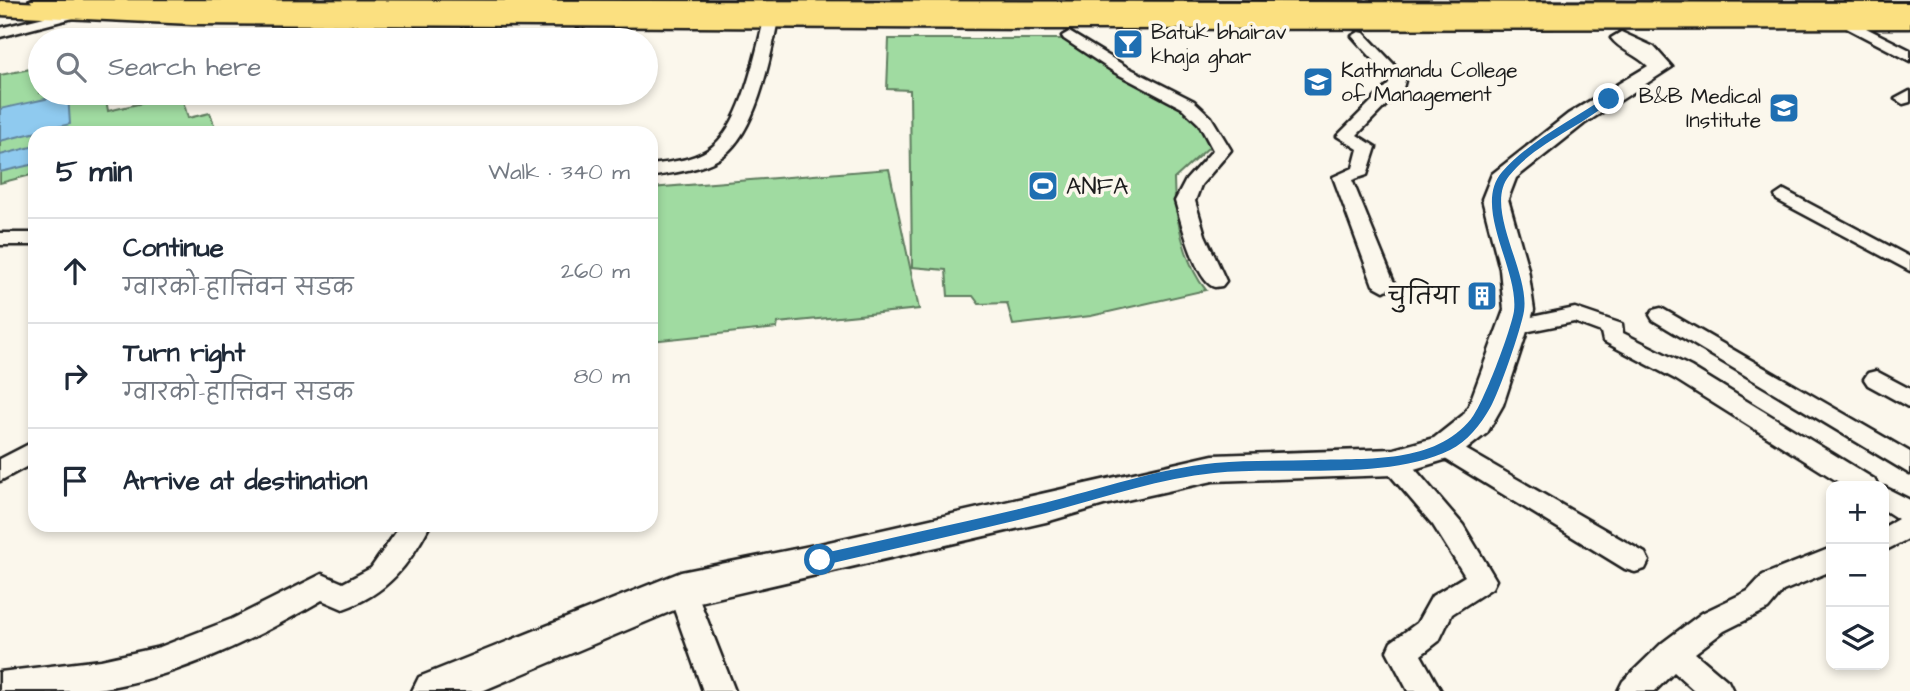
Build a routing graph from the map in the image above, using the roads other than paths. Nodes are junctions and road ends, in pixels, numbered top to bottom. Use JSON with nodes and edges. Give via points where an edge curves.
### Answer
{"nodes":[{"id":1,"x":42,"y":0,"type":"edge"},
{"id":2,"x":616,"y":0,"type":"edge"},
{"id":3,"x":1910,"y":2,"type":"edge"},
{"id":4,"x":1314,"y":5,"type":"edge"},
{"id":5,"x":0,"y":8,"type":"edge"},
{"id":6,"x":1910,"y":10,"type":"edge"},
{"id":7,"x":76,"y":13,"type":"junction"},
{"id":8,"x":771,"y":20,"type":"junction"},
{"id":9,"x":1844,"y":21,"type":"junction"},
{"id":10,"x":1910,"y":21,"type":"edge"},
{"id":11,"x":0,"y":33,"type":"edge"},
{"id":12,"x":1069,"y":36,"type":"dead end"},
{"id":13,"x":1359,"y":36,"type":"dead end"},
{"id":14,"x":1621,"y":38,"type":"dead end"},
{"id":15,"x":1910,"y":55,"type":"edge"},
{"id":16,"x":658,"y":170,"type":"edge"},
{"id":17,"x":1784,"y":196,"type":"dead end"},
{"id":18,"x":0,"y":239,"type":"edge"},
{"id":19,"x":28,"y":239,"type":"edge"},
{"id":20,"x":1910,"y":265,"type":"edge"},
{"id":21,"x":1215,"y":281,"type":"dead end"},
{"id":22,"x":1384,"y":285,"type":"dead end"},
{"id":23,"x":1661,"y":315,"type":"dead end"},
{"id":24,"x":1515,"y":327,"type":"junction"},
{"id":25,"x":1876,"y":379,"type":"dead end"},
{"id":26,"x":1910,"y":400,"type":"edge"},
{"id":27,"x":1446,"y":447,"type":"junction"},
{"id":28,"x":28,"y":454,"type":"edge"},
{"id":29,"x":1394,"y":461,"type":"junction"},
{"id":30,"x":1910,"y":464,"type":"edge"},
{"id":31,"x":0,"y":471,"type":"edge"},
{"id":32,"x":1857,"y":481,"type":"edge"},
{"id":33,"x":1889,"y":500,"type":"edge"},
{"id":34,"x":1910,"y":513,"type":"edge"},
{"id":35,"x":1910,"y":525,"type":"edge"},
{"id":36,"x":411,"y":532,"type":"edge"},
{"id":37,"x":1889,"y":537,"type":"edge"},
{"id":38,"x":1634,"y":561,"type":"dead end"},
{"id":39,"x":1826,"y":561,"type":"edge"},
{"id":40,"x":681,"y":589,"type":"junction"},
{"id":41,"x":1673,"y":652,"type":"junction"},
{"id":42,"x":0,"y":686,"type":"edge"},
{"id":43,"x":434,"y":691,"type":"edge"},
{"id":44,"x":719,"y":691,"type":"edge"},
{"id":45,"x":1425,"y":691,"type":"edge"},
{"id":46,"x":1634,"y":691,"type":"edge"},
{"id":47,"x":1717,"y":691,"type":"edge"}],
"edges":[{"from":1,"to":4,"type":"highway","via":[[232,7]]},
{"from":2,"to":4,"type":"highway"},
{"from":3,"to":4,"type":"highway"},
{"from":4,"to":6,"type":"highway"},
{"from":5,"to":7,"type":"main road"},
{"from":7,"to":8,"type":"main road"},
{"from":7,"to":11,"type":"street"},
{"from":8,"to":9,"type":"main road"},
{"from":8,"to":16,"type":"street","via":[[736,134],[716,153]]},
{"from":9,"to":10,"type":"main road"},
{"from":9,"to":15,"type":"street"},
{"from":12,"to":21,"type":"street","via":[[1113,65],[1183,100],[1214,134],[1222,150],[1216,162],[1199,173],[1185,201]]},
{"from":13,"to":22,"type":"street","via":[[1398,77],[1396,85],[1346,136],[1367,147],[1361,171],[1342,177]]},
{"from":14,"to":24,"type":"main road","via":[[1661,67],[1565,127],[1505,174],[1499,186],[1495,199],[1518,291]]},
{"from":17,"to":20,"type":"street"},
{"from":18,"to":19,"type":"street"},
{"from":23,"to":30,"type":"street"},
{"from":24,"to":27,"type":"main road","via":[[1486,405],[1475,424]]},
{"from":24,"to":32,"type":"street","via":[[1575,314],[1614,328],[1611,337],[1683,373]]},
{"from":25,"to":26,"type":"street"},
{"from":27,"to":29,"type":"main road"},
{"from":27,"to":38,"type":"street"},
{"from":28,"to":31,"type":"street"},
{"from":29,"to":40,"type":"main road","via":[[1213,468]]},
{"from":29,"to":45,"type":"street","via":[[1456,533],[1482,580],[1442,605],[1428,632],[1402,651]]},
{"from":33,"to":34,"type":"street"},
{"from":35,"to":37,"type":"street"},
{"from":36,"to":42,"type":"street","via":[[381,576],[343,597],[322,586],[276,612],[160,661]]},
{"from":39,"to":41,"type":"street","via":[[1773,583],[1758,600],[1713,622]]},
{"from":40,"to":43,"type":"main road"},
{"from":40,"to":44,"type":"street"},
{"from":41,"to":46,"type":"street"},
{"from":41,"to":47,"type":"street"}]}
